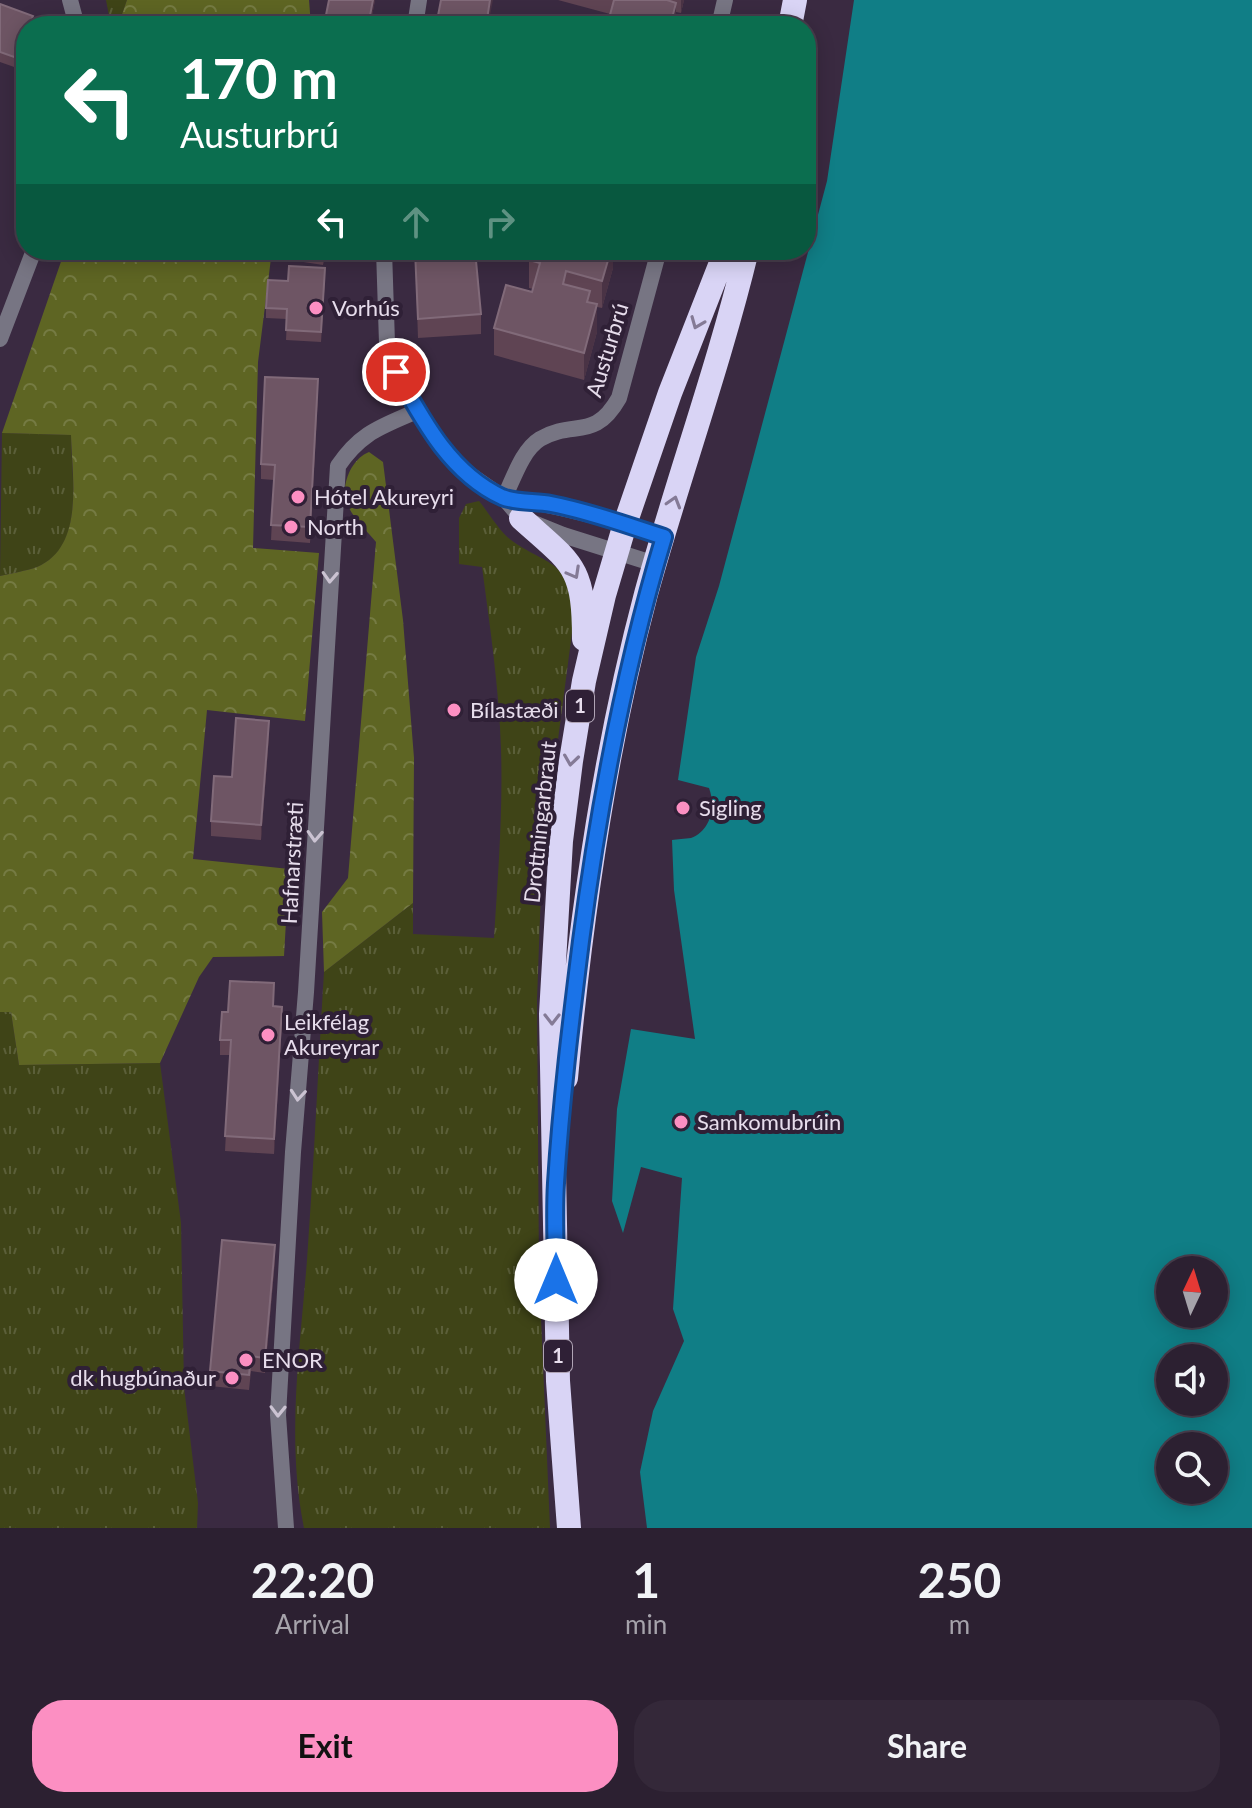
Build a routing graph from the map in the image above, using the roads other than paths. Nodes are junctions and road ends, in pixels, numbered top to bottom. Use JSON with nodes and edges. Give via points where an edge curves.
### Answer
{"nodes":[{"id":1,"x":30,"y":260,"type":"edge"},
{"id":2,"x":384,"y":260,"type":"edge"},
{"id":3,"x":656,"y":260,"type":"edge"},
{"id":4,"x":722,"y":260,"type":"edge"},
{"id":5,"x":744,"y":260,"type":"edge"},
{"id":6,"x":0,"y":339,"type":"edge"},
{"id":7,"x":417,"y":411,"type":"junction"},
{"id":8,"x":504,"y":498,"type":"junction"},
{"id":9,"x":521,"y":518,"type":"junction"},
{"id":10,"x":625,"y":524,"type":"junction"},
{"id":11,"x":664,"y":537,"type":"junction"},
{"id":12,"x":617,"y":552,"type":"junction"},
{"id":13,"x":655,"y":564,"type":"junction"},
{"id":14,"x":584,"y":681,"type":"junction"},
{"id":15,"x":556,"y":1184,"type":"junction"},
{"id":16,"x":286,"y":1528,"type":"edge"},
{"id":17,"x":569,"y":1528,"type":"edge"}],
"edges":[{"from":1,"to":6,"type":"street"},
{"from":2,"to":7,"type":"street","via":[[387,343]]},
{"from":3,"to":8,"type":"street","name":"Austurbrú","via":[[619,398],[608,417],[589,428],[537,440]]},
{"from":4,"to":10,"type":"highway","name":"Drottningarbraut","number":"1","one_way":true},
{"from":11,"to":5,"type":"highway","name":"Drottningarbraut","number":"1","one_way":true},
{"from":7,"to":8,"type":"street","via":[[459,467]]},
{"from":7,"to":16,"type":"street","name":"Hafnarstræti","one_way":true,"via":[[373,430],[352,445],[338,466],[278,1415]]},
{"from":8,"to":9,"type":"street"},
{"from":8,"to":10,"type":"street","via":[[551,504]]},
{"from":9,"to":12,"type":"street"},
{"from":9,"to":14,"type":"highway","one_way":true,"via":[[561,553],[581,583]]},
{"from":10,"to":11,"type":"street"},
{"from":10,"to":12,"type":"highway","name":"Drottningarbraut","number":"1"},
{"from":11,"to":13,"type":"highway","name":"Drottningarbraut","number":"1"},
{"from":12,"to":13,"type":"street"},
{"from":12,"to":14,"type":"highway","name":"Drottningarbraut","number":"1"},
{"from":13,"to":15,"type":"highway","name":"Drottningarbraut","number":"1","via":[[610,755],[591,863]]},
{"from":14,"to":15,"type":"highway","name":"Drottningarbraut","number":"1","one_way":true,"via":[[561,841],[554,938]]},
{"from":15,"to":17,"type":"highway","name":"Drottningarbraut","number":"1","via":[[558,1381]]}]}
